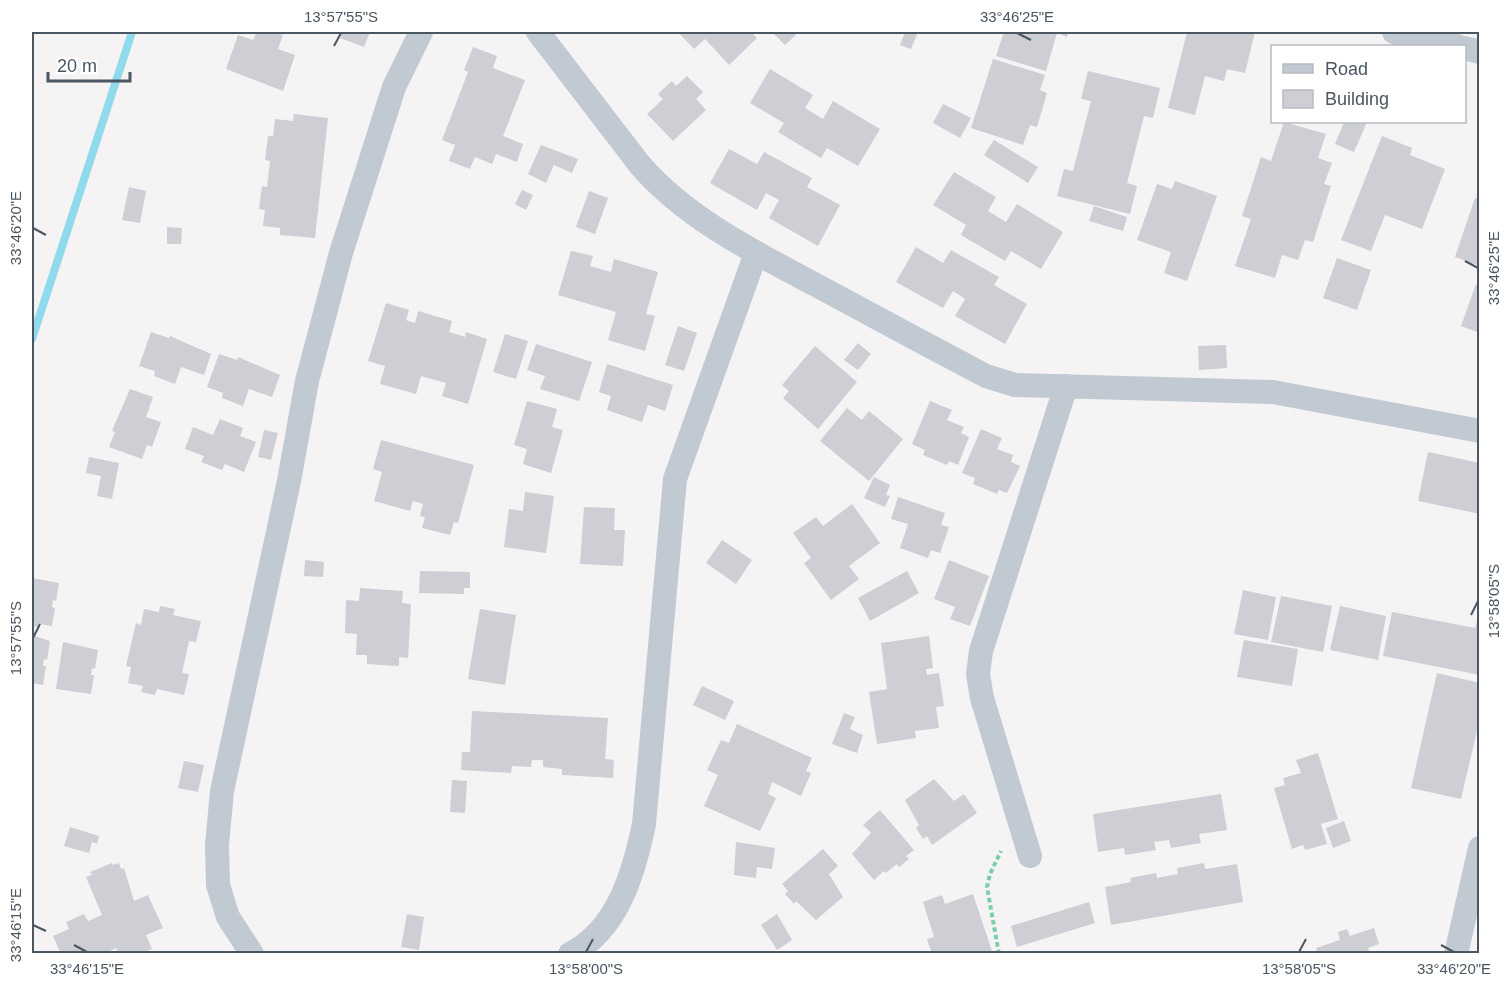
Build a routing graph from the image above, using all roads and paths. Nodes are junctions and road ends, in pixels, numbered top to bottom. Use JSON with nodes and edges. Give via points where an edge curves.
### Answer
{"nodes":[{"id":1,"x":421,"y":32,"type":"edge"},
{"id":2,"x":538,"y":32,"type":"edge"},
{"id":3,"x":1394,"y":32,"type":"edge"},
{"id":4,"x":1452,"y":45,"type":"edge"},
{"id":5,"x":756,"y":253,"type":"junction"},
{"id":6,"x":1066,"y":386,"type":"junction"},
{"id":7,"x":1479,"y":430,"type":"edge"},
{"id":8,"x":1018,"y":815,"type":"junction"},
{"id":9,"x":1479,"y":848,"type":"edge"},
{"id":10,"x":1030,"y":856,"type":"dead end"},
{"id":11,"x":252,"y":954,"type":"edge"},
{"id":12,"x":570,"y":954,"type":"edge"},
{"id":13,"x":999,"y":954,"type":"edge"},
{"id":14,"x":1456,"y":954,"type":"edge"}],
"edges":[{"from":1,"to":11,"type":"street","via":[[394,87],[341,253],[307,381],[222,791],[218,885],[228,917]]},
{"from":2,"to":5,"type":"street","via":[[658,186]]},
{"from":3,"to":4,"type":"street"},
{"from":5,"to":6,"type":"street","via":[[986,376],[1015,385]]},
{"from":5,"to":12,"type":"street","via":[[675,479],[644,824],[637,858],[606,922]]},
{"from":6,"to":7,"type":"street","via":[[1273,392]]},
{"from":6,"to":8,"type":"street","via":[[981,651],[978,674]]},
{"from":8,"to":10,"type":"street"},
{"from":8,"to":13,"type":"path","via":[[987,887]]},
{"from":9,"to":14,"type":"street"}]}
